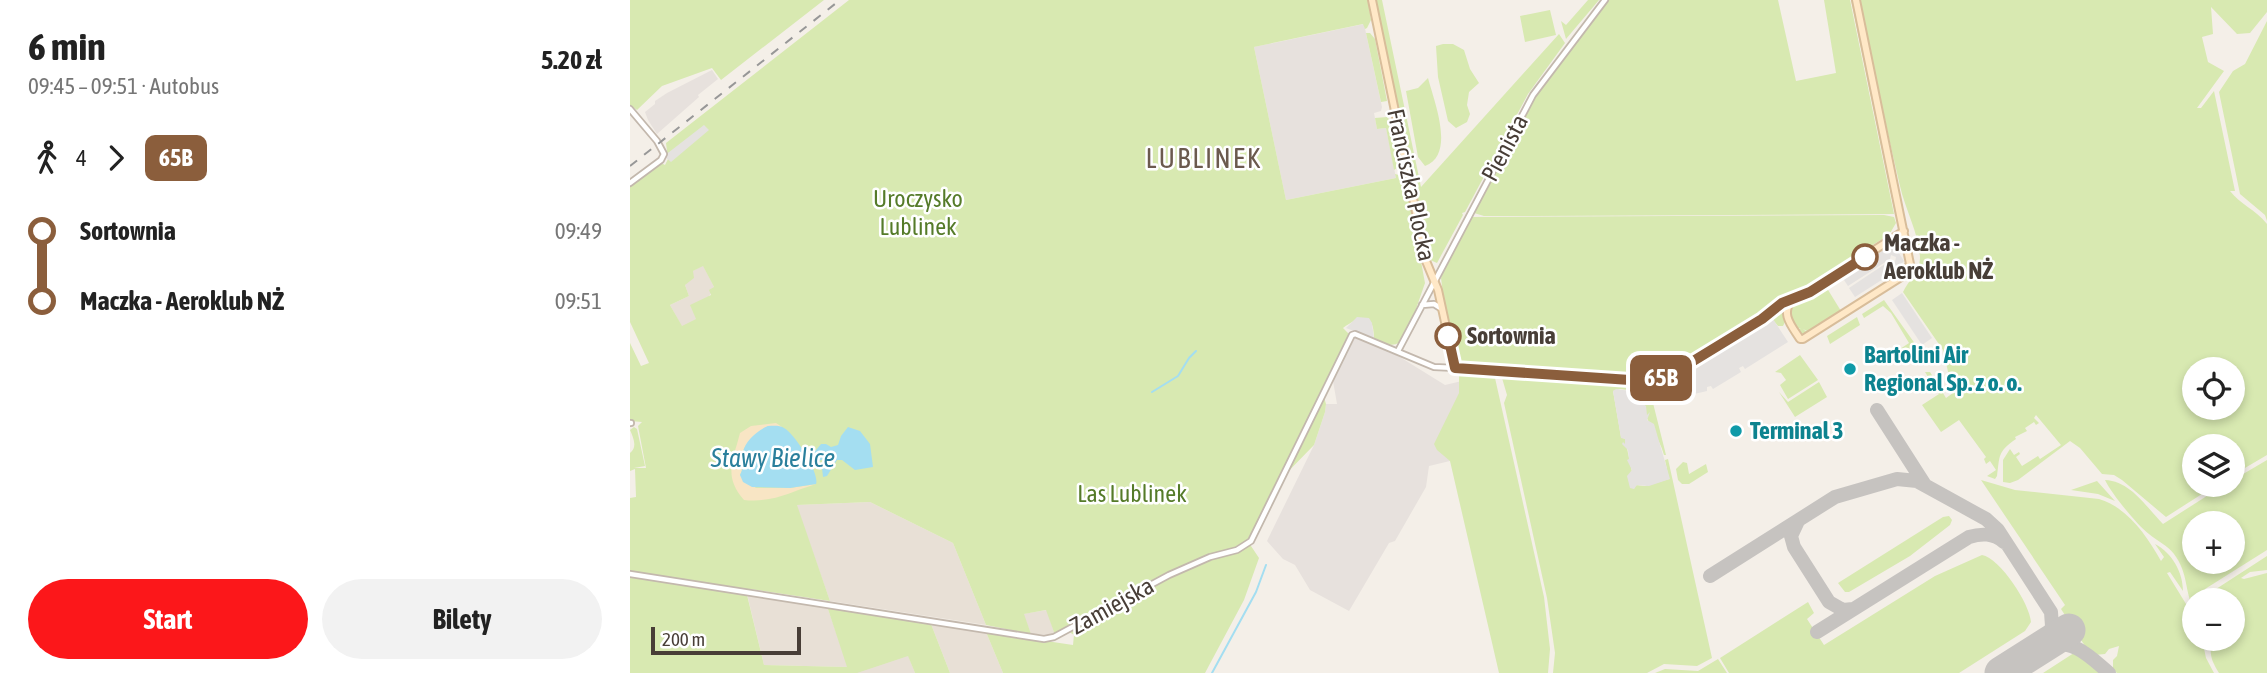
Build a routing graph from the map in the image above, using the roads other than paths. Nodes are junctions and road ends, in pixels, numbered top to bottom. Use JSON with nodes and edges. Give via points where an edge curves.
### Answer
{"nodes":[{"id":1,"x":1372,"y":0,"type":"edge"},
{"id":2,"x":1605,"y":0,"type":"edge"},
{"id":3,"x":1856,"y":0,"type":"edge"},
{"id":4,"x":630,"y":109,"type":"edge"},
{"id":5,"x":630,"y":183,"type":"edge"},
{"id":6,"x":1904,"y":232,"type":"junction"},
{"id":7,"x":1434,"y":280,"type":"junction"},
{"id":8,"x":1792,"y":299,"type":"junction"},
{"id":9,"x":1421,"y":306,"type":"junction"},
{"id":10,"x":1442,"y":309,"type":"junction"},
{"id":11,"x":1770,"y":312,"type":"junction"},
{"id":12,"x":1786,"y":313,"type":"junction"},
{"id":13,"x":1398,"y":351,"type":"junction"},
{"id":14,"x":1455,"y":368,"type":"junction"},
{"id":15,"x":630,"y":574,"type":"edge"}],
"edges":[{"from":1,"to":7,"type":"street","name":"Franciszka Plocka","via":[[1426,261]]},
{"from":2,"to":7,"type":"street","name":"Pienista","via":[[1538,87]]},
{"from":3,"to":6,"type":"street"},
{"from":4,"to":5,"type":"street","via":[[664,154]]},
{"from":6,"to":8,"type":"street"},
{"from":6,"to":12,"type":"street","via":[[1910,261],[1905,274],[1801,340]]},
{"from":7,"to":9,"type":"street","name":"Pienista"},
{"from":7,"to":10,"type":"street","name":"Franciszka Plocka"},
{"from":8,"to":11,"type":"street"},
{"from":8,"to":12,"type":"street"},
{"from":9,"to":10,"type":"street","via":[[1434,304]]},
{"from":9,"to":13,"type":"street","name":"Pienista"},
{"from":10,"to":14,"type":"street","name":"Franciszka Plocka"},
{"from":11,"to":12,"type":"street"},
{"from":11,"to":14,"type":"street","via":[[1677,372],[1658,379]]},
{"from":13,"to":14,"type":"street","name":"Zamiejska","via":[[1434,368]]},
{"from":13,"to":15,"type":"street","name":"Zamiejska","via":[[1351,336],[1259,530],[1246,546],[1169,575],[1054,637]]}]}
